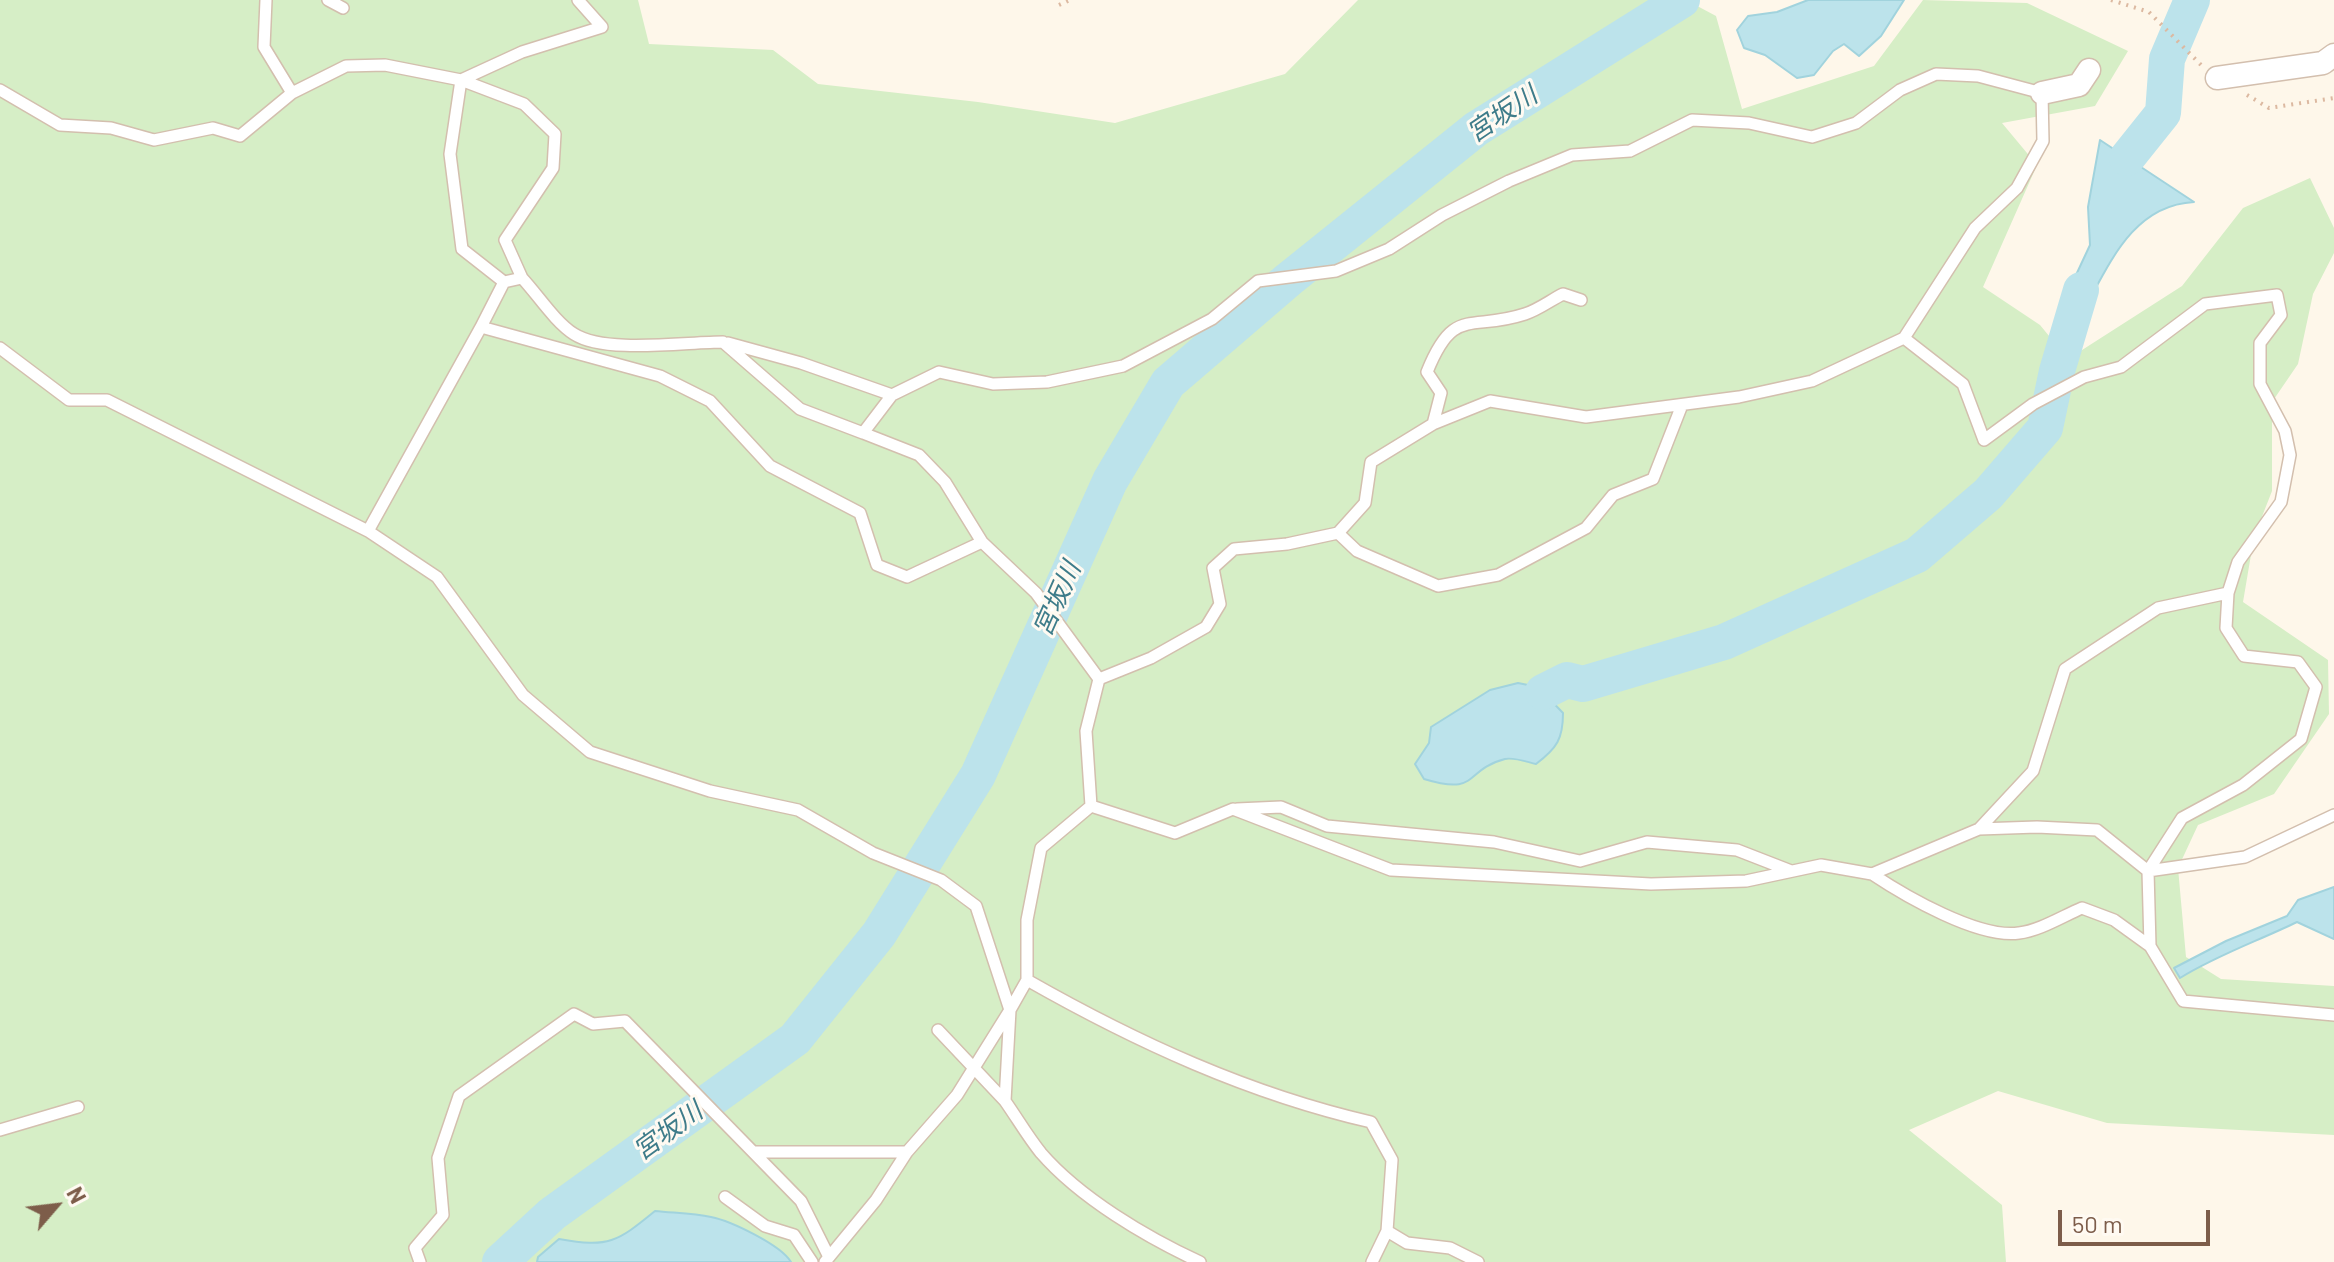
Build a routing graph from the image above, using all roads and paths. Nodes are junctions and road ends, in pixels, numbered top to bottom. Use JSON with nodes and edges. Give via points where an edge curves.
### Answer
{"nodes":[{"id":1,"x":268,"y":0,"type":"edge"},
{"id":2,"x":328,"y":0,"type":"edge"},
{"id":3,"x":578,"y":0,"type":"edge"},
{"id":4,"x":1070,"y":0,"type":"edge"},
{"id":5,"x":1059,"y":5,"type":"dead end"},
{"id":6,"x":343,"y":8,"type":"dead end"},
{"id":7,"x":2334,"y":55,"type":"edge"},
{"id":8,"x":2089,"y":70,"type":"dead end"},
{"id":9,"x":2217,"y":78,"type":"dead end"},
{"id":10,"x":461,"y":80,"type":"junction"},
{"id":11,"x":0,"y":90,"type":"edge"},
{"id":12,"x":292,"y":93,"type":"junction"},
{"id":13,"x":2042,"y":93,"type":"junction"},
{"id":14,"x":522,"y":278,"type":"junction"},
{"id":15,"x":504,"y":282,"type":"junction"},
{"id":16,"x":1581,"y":300,"type":"dead end"},
{"id":17,"x":481,"y":327,"type":"junction"},
{"id":18,"x":1904,"y":338,"type":"junction"},
{"id":19,"x":723,"y":342,"type":"junction"},
{"id":20,"x":0,"y":348,"type":"edge"},
{"id":21,"x":892,"y":395,"type":"junction"},
{"id":22,"x":1682,"y":405,"type":"junction"},
{"id":23,"x":1433,"y":424,"type":"junction"},
{"id":24,"x":863,"y":433,"type":"junction"},
{"id":25,"x":368,"y":531,"type":"junction"},
{"id":26,"x":1338,"y":533,"type":"junction"},
{"id":27,"x":982,"y":542,"type":"junction"},
{"id":28,"x":2228,"y":593,"type":"junction"},
{"id":29,"x":1099,"y":679,"type":"junction"},
{"id":30,"x":1091,"y":806,"type":"junction"},
{"id":31,"x":1233,"y":809,"type":"junction"},
{"id":32,"x":2334,"y":815,"type":"edge"},
{"id":33,"x":1979,"y":829,"type":"junction"},
{"id":34,"x":1792,"y":871,"type":"junction"},
{"id":35,"x":2148,"y":871,"type":"junction"},
{"id":36,"x":1872,"y":874,"type":"junction"},
{"id":37,"x":2150,"y":946,"type":"junction"},
{"id":38,"x":1027,"y":980,"type":"junction"},
{"id":39,"x":1010,"y":1010,"type":"junction"},
{"id":40,"x":2334,"y":1015,"type":"edge"},
{"id":41,"x":938,"y":1030,"type":"dead end"},
{"id":42,"x":973,"y":1070,"type":"junction"},
{"id":43,"x":1005,"y":1101,"type":"junction"},
{"id":44,"x":78,"y":1107,"type":"dead end"},
{"id":45,"x":0,"y":1130,"type":"edge"},
{"id":46,"x":755,"y":1152,"type":"junction"},
{"id":47,"x":907,"y":1152,"type":"junction"},
{"id":48,"x":725,"y":1197,"type":"dead end"},
{"id":49,"x":1387,"y":1231,"type":"junction"},
{"id":50,"x":827,"y":1260,"type":"edge"},
{"id":51,"x":420,"y":1262,"type":"edge"},
{"id":52,"x":812,"y":1262,"type":"edge"},
{"id":53,"x":1200,"y":1262,"type":"edge"},
{"id":54,"x":1372,"y":1262,"type":"edge"},
{"id":55,"x":1478,"y":1262,"type":"edge"}],
"edges":[{"from":1,"to":12,"type":"lane","via":[[264,47]]},
{"from":2,"to":6,"type":"lane"},
{"from":3,"to":10,"type":"lane","via":[[602,27],[522,52]]},
{"from":4,"to":5,"type":"path"},
{"from":7,"to":9,"type":"street","via":[[2323,63]]},
{"from":8,"to":13,"type":"street","via":[[2079,85]]},
{"from":10,"to":12,"type":"lane","via":[[385,65],[346,66]]},
{"from":10,"to":14,"type":"lane","via":[[524,104],[555,134],[553,168],[505,240]]},
{"from":10,"to":15,"type":"lane","via":[[450,154],[462,249]]},
{"from":11,"to":12,"type":"lane","via":[[60,125],[111,128],[154,140],[213,128],[240,136]]},
{"from":13,"to":18,"type":"lane","via":[[2043,141],[2017,188],[1975,228]]},
{"from":13,"to":21,"type":"lane","via":[[1978,76],[1936,74],[1900,90],[1856,123],[1812,137],[1749,123],[1692,120],[1630,151],[1572,155],[1509,181],[1389,249],[1336,271],[1258,281],[1212,319],[1123,366],[1047,382],[993,384],[939,372]]},
{"from":14,"to":15,"type":"lane"},
{"from":14,"to":19,"type":"lane","via":[[574,335],[624,348]]},
{"from":15,"to":17,"type":"lane"},
{"from":16,"to":23,"type":"lane","via":[[1563,294],[1525,314],[1467,323],[1440,339],[1427,372],[1441,393]]},
{"from":17,"to":25,"type":"lane"},
{"from":17,"to":27,"type":"lane","via":[[660,376],[710,401],[770,466],[860,513],[877,565],[907,577]]},
{"from":18,"to":22,"type":"lane","via":[[1812,381]]},
{"from":18,"to":28,"type":"lane","via":[[1963,384],[1984,440],[2033,404],[2121,367],[2205,304],[2277,295],[2281,315],[2260,343],[2260,384],[2285,431],[2290,455],[2281,502],[2238,562]]},
{"from":19,"to":21,"type":"lane"},
{"from":19,"to":24,"type":"lane","via":[[800,409]]},
{"from":20,"to":25,"type":"lane","via":[[69,400],[107,400]]},
{"from":21,"to":24,"type":"lane"},
{"from":22,"to":23,"type":"lane","via":[[1586,417],[1490,401]]},
{"from":22,"to":26,"type":"lane","via":[[1653,479],[1613,495],[1586,528],[1498,575],[1438,586],[1357,551]]},
{"from":23,"to":26,"type":"lane","via":[[1371,462],[1365,503]]},
{"from":24,"to":27,"type":"lane","via":[[919,455],[945,482]]},
{"from":25,"to":39,"type":"lane","via":[[437,577],[523,695],[590,752],[710,791],[798,810],[873,853],[941,880],[976,906]]},
{"from":26,"to":29,"type":"lane","via":[[1234,549],[1213,568],[1220,604],[1206,627]]},
{"from":27,"to":29,"type":"lane","via":[[1036,593]]},
{"from":28,"to":33,"type":"lane","via":[[2158,608],[2065,669],[2033,771]]},
{"from":28,"to":35,"type":"lane","via":[[2226,628],[2244,656],[2298,662],[2316,687],[2301,739],[2243,785],[2182,818]]},
{"from":29,"to":30,"type":"lane","via":[[1086,731]]},
{"from":30,"to":31,"type":"lane","via":[[1175,833]]},
{"from":30,"to":38,"type":"lane","via":[[1041,848],[1027,920]]},
{"from":31,"to":34,"type":"lane","via":[[1391,870],[1651,884],[1746,881]]},
{"from":31,"to":34,"type":"lane","via":[[1281,807],[1327,826],[1494,842],[1580,861],[1647,842],[1737,850]]},
{"from":32,"to":35,"type":"lane","via":[[2245,857]]},
{"from":33,"to":35,"type":"lane","via":[[2097,830]]},
{"from":33,"to":36,"type":"lane"},
{"from":34,"to":36,"type":"lane","via":[[1821,865]]},
{"from":35,"to":37,"type":"lane"},
{"from":36,"to":37,"type":"lane","via":[[1968,925],[2018,934],[2082,908],[2114,920]]},
{"from":37,"to":40,"type":"lane","via":[[2183,1001]]},
{"from":38,"to":39,"type":"lane"},
{"from":38,"to":49,"type":"lane","via":[[1229,1080],[1306,1107],[1371,1122],[1392,1160]]},
{"from":39,"to":42,"type":"lane"},
{"from":39,"to":43,"type":"lane"},
{"from":41,"to":42,"type":"lane"},
{"from":42,"to":43,"type":"lane"},
{"from":42,"to":47,"type":"lane"},
{"from":43,"to":53,"type":"lane","via":[[1042,1154],[1116,1217]]},
{"from":44,"to":45,"type":"lane"},
{"from":46,"to":47,"type":"lane"},
{"from":46,"to":50,"type":"lane","via":[[801,1201]]},
{"from":46,"to":51,"type":"lane","via":[[625,1021],[593,1024],[574,1014],[459,1096],[438,1158],[443,1215],[415,1248]]},
{"from":47,"to":50,"type":"lane"},
{"from":48,"to":52,"type":"lane","via":[[765,1226],[794,1235]]},
{"from":49,"to":54,"type":"lane"},
{"from":49,"to":55,"type":"lane","via":[[1407,1243],[1450,1248]]}]}
